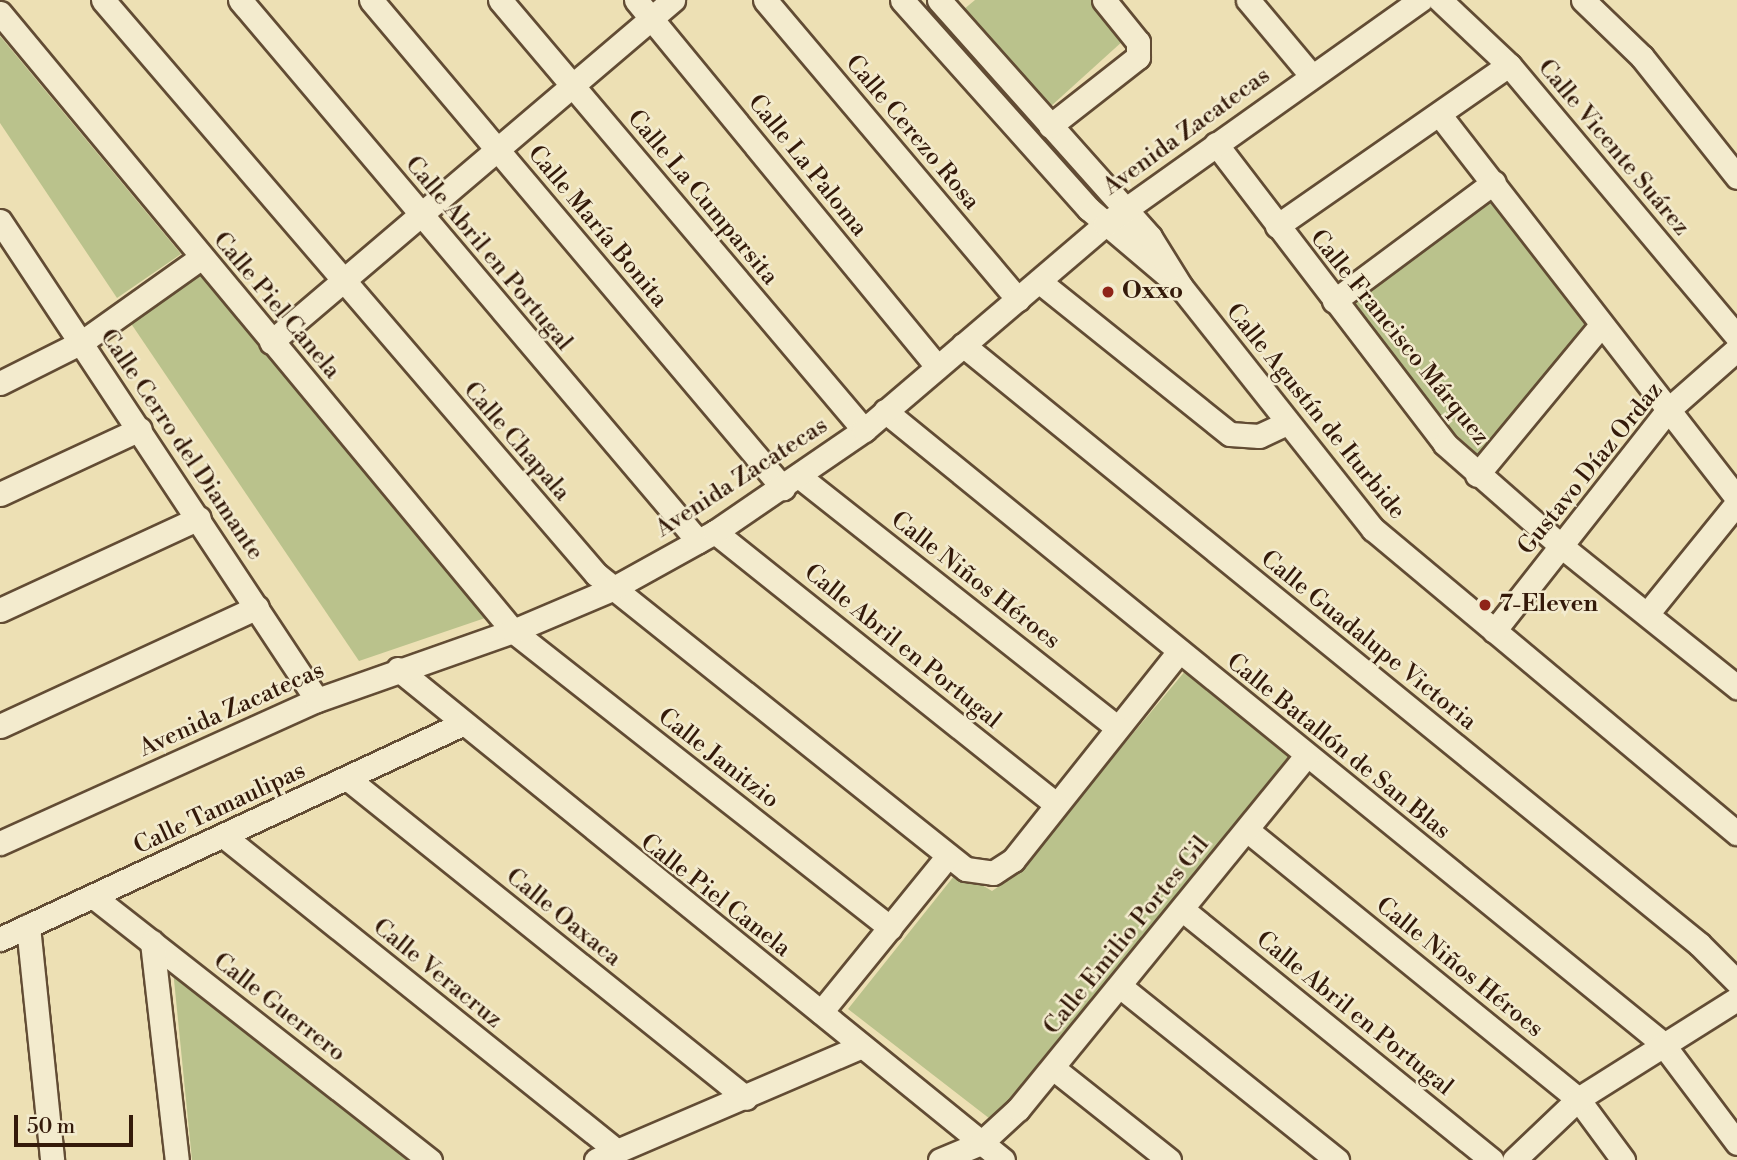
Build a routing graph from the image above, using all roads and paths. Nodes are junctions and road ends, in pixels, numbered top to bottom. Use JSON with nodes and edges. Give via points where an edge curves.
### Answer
{"nodes":[{"id":1,"x":103,"y":0,"type":"edge"},
{"id":2,"x":240,"y":0,"type":"edge"},
{"id":3,"x":371,"y":0,"type":"edge"},
{"id":4,"x":500,"y":0,"type":"edge"},
{"id":5,"x":636,"y":0,"type":"edge"},
{"id":6,"x":673,"y":0,"type":"edge"},
{"id":7,"x":765,"y":0,"type":"edge"},
{"id":8,"x":902,"y":0,"type":"edge"},
{"id":9,"x":1104,"y":0,"type":"edge"},
{"id":10,"x":1248,"y":0,"type":"edge"},
{"id":11,"x":1440,"y":0,"type":"edge"},
{"id":12,"x":1583,"y":0,"type":"edge"},
{"id":13,"x":1413,"y":2,"type":"edge"},
{"id":14,"x":947,"y":3,"type":"edge"},
{"id":15,"x":0,"y":13,"type":"edge"},
{"id":16,"x":651,"y":19,"type":"junction"},
{"id":17,"x":1509,"y":65,"type":"junction"},
{"id":18,"x":1310,"y":74,"type":"junction"},
{"id":19,"x":573,"y":87,"type":"junction"},
{"id":20,"x":1439,"y":114,"type":"junction"},
{"id":21,"x":1050,"y":127,"type":"junction"},
{"id":22,"x":1216,"y":144,"type":"junction"},
{"id":23,"x":498,"y":150,"type":"junction"},
{"id":24,"x":1737,"y":177,"type":"edge"},
{"id":25,"x":1494,"y":182,"type":"junction"},
{"id":26,"x":420,"y":215,"type":"junction"},
{"id":27,"x":1114,"y":217,"type":"junction"},
{"id":28,"x":0,"y":221,"type":"edge"},
{"id":29,"x":1278,"y":226,"type":"junction"},
{"id":30,"x":200,"y":258,"type":"junction"},
{"id":31,"x":344,"y":280,"type":"junction"},
{"id":32,"x":1040,"y":282,"type":"junction"},
{"id":33,"x":1018,"y":299,"type":"junction"},
{"id":34,"x":1334,"y":301,"type":"junction"},
{"id":35,"x":1601,"y":325,"type":"junction"},
{"id":36,"x":1737,"y":337,"type":"edge"},
{"id":37,"x":82,"y":342,"type":"junction"},
{"id":38,"x":271,"y":342,"type":"junction"},
{"id":39,"x":963,"y":345,"type":"junction"},
{"id":40,"x":1737,"y":349,"type":"edge"},
{"id":41,"x":937,"y":366,"type":"junction"},
{"id":42,"x":0,"y":383,"type":"edge"},
{"id":43,"x":1669,"y":409,"type":"junction"},
{"id":44,"x":885,"y":411,"type":"junction"},
{"id":45,"x":1287,"y":423,"type":"junction"},
{"id":46,"x":140,"y":429,"type":"junction"},
{"id":47,"x":864,"y":430,"type":"junction"},
{"id":48,"x":1476,"y":475,"type":"junction"},
{"id":49,"x":791,"y":482,"type":"junction"},
{"id":50,"x":0,"y":494,"type":"edge"},
{"id":51,"x":1737,"y":500,"type":"edge"},
{"id":52,"x":199,"y":518,"type":"junction"},
{"id":53,"x":707,"y":536,"type":"junction"},
{"id":54,"x":1561,"y":546,"type":"junction"},
{"id":55,"x":612,"y":589,"type":"junction"},
{"id":56,"x":257,"y":607,"type":"junction"},
{"id":57,"x":0,"y":611,"type":"edge"},
{"id":58,"x":1647,"y":614,"type":"junction"},
{"id":59,"x":513,"y":631,"type":"junction"},
{"id":60,"x":1494,"y":631,"type":"junction"},
{"id":61,"x":1179,"y":651,"type":"junction"},
{"id":62,"x":398,"y":669,"type":"junction"},
{"id":63,"x":1733,"y":675,"type":"edge"},
{"id":64,"x":317,"y":700,"type":"junction"},
{"id":65,"x":462,"y":724,"type":"junction"},
{"id":66,"x":0,"y":726,"type":"edge"},
{"id":67,"x":1117,"y":727,"type":"junction"},
{"id":68,"x":1306,"y":756,"type":"junction"},
{"id":69,"x":347,"y":778,"type":"junction"},
{"id":70,"x":1056,"y":804,"type":"junction"},
{"id":71,"x":1247,"y":830,"type":"junction"},
{"id":72,"x":1737,"y":833,"type":"edge"},
{"id":73,"x":225,"y":837,"type":"junction"},
{"id":74,"x":0,"y":842,"type":"edge"},
{"id":75,"x":947,"y":857,"type":"junction"},
{"id":76,"x":94,"y":897,"type":"junction"},
{"id":77,"x":1183,"y":910,"type":"junction"},
{"id":78,"x":28,"y":926,"type":"junction"},
{"id":79,"x":890,"y":929,"type":"junction"},
{"id":80,"x":0,"y":939,"type":"edge"},
{"id":81,"x":152,"y":942,"type":"junction"},
{"id":82,"x":1737,"y":982,"type":"edge"},
{"id":83,"x":1121,"y":987,"type":"junction"},
{"id":84,"x":1737,"y":999,"type":"edge"},
{"id":85,"x":821,"y":1013,"type":"junction"},
{"id":86,"x":1662,"y":1044,"type":"junction"},
{"id":87,"x":862,"y":1046,"type":"junction"},
{"id":88,"x":1053,"y":1068,"type":"junction"},
{"id":89,"x":746,"y":1098,"type":"junction"},
{"id":90,"x":1578,"y":1099,"type":"junction"},
{"id":91,"x":981,"y":1143,"type":"junction"},
{"id":92,"x":1737,"y":1143,"type":"edge"},
{"id":93,"x":617,"y":1151,"type":"junction"},
{"id":94,"x":52,"y":1160,"type":"edge"},
{"id":95,"x":177,"y":1160,"type":"edge"},
{"id":96,"x":430,"y":1160,"type":"edge"},
{"id":97,"x":596,"y":1160,"type":"edge"},
{"id":98,"x":940,"y":1160,"type":"edge"},
{"id":99,"x":1003,"y":1160,"type":"edge"},
{"id":100,"x":1169,"y":1160,"type":"edge"},
{"id":101,"x":1337,"y":1160,"type":"edge"},
{"id":102,"x":1492,"y":1160,"type":"edge"},
{"id":103,"x":1514,"y":1160,"type":"edge"},
{"id":104,"x":1623,"y":1160,"type":"edge"}],
"edges":[{"from":1,"to":31,"type":"street","name":"Calle Chapala"},
{"from":2,"to":26,"type":"street","name":"Calle Abril en Portugal"},
{"from":3,"to":23,"type":"street","name":"Calle María Bonita"},
{"from":4,"to":19,"type":"street","name":"Calle La Cumparsita"},
{"from":5,"to":16,"type":"street","name":"Calle La Paloma"},
{"from":6,"to":16,"type":"street"},
{"from":7,"to":33,"type":"street","name":"Calle Cerezo Rosa"},
{"from":8,"to":27,"type":"street"},
{"from":9,"to":21,"type":"street","via":[[1139,42],[1138,57]]},
{"from":10,"to":18,"type":"street"},
{"from":11,"to":17,"type":"street","name":"Calle Vicente Suárez"},
{"from":12,"to":24,"type":"street","via":[[1642,57]]},
{"from":13,"to":18,"type":"street","name":"Avenida Zacatecas"},
{"from":14,"to":21,"type":"street"},
{"from":15,"to":30,"type":"street","name":"Calle Piel Canela"},
{"from":16,"to":19,"type":"street"},
{"from":16,"to":41,"type":"street","name":"Calle La Paloma"},
{"from":17,"to":20,"type":"street"},
{"from":17,"to":36,"type":"street","name":"Calle Vicente Suárez"},
{"from":18,"to":22,"type":"street","name":"Avenida Zacatecas"},
{"from":19,"to":23,"type":"street"},
{"from":19,"to":47,"type":"street","name":"Calle La Cumparsita"},
{"from":20,"to":25,"type":"street"},
{"from":20,"to":29,"type":"street"},
{"from":21,"to":27,"type":"street"},
{"from":22,"to":27,"type":"street","name":"Avenida Zacatecas"},
{"from":22,"to":29,"type":"street","name":"Calle Francisco Márquez"},
{"from":23,"to":26,"type":"street"},
{"from":23,"to":49,"type":"street","name":"Calle María Bonita"},
{"from":25,"to":34,"type":"street"},
{"from":25,"to":35,"type":"street"},
{"from":26,"to":31,"type":"street"},
{"from":26,"to":53,"type":"street","name":"Calle Abril en Portugal"},
{"from":27,"to":32,"type":"street","name":"Avenida Zacatecas"},
{"from":27,"to":45,"type":"street","name":"Calle Agustín de Iturbide","via":[[1181,287]]},
{"from":28,"to":37,"type":"street","name":"Calle Cerro del Diamante"},
{"from":29,"to":34,"type":"street","name":"Calle Francisco Márquez"},
{"from":30,"to":37,"type":"street"},
{"from":30,"to":38,"type":"street","name":"Calle Piel Canela"},
{"from":31,"to":38,"type":"street"},
{"from":31,"to":55,"type":"street","name":"Calle Chapala"},
{"from":32,"to":33,"type":"street","name":"Avenida Zacatecas"},
{"from":32,"to":45,"type":"street","via":[[1230,434],[1259,436]]},
{"from":33,"to":39,"type":"street","name":"Avenida Zacatecas"},
{"from":34,"to":48,"type":"street","name":"Calle Francisco Márquez","via":[[1445,444]]},
{"from":35,"to":43,"type":"street"},
{"from":35,"to":48,"type":"street"},
{"from":37,"to":42,"type":"street"},
{"from":37,"to":46,"type":"street","name":"Calle Cerro del Diamante"},
{"from":38,"to":59,"type":"street","name":"Calle Piel Canela"},
{"from":39,"to":41,"type":"street","name":"Avenida Zacatecas"},
{"from":39,"to":82,"type":"street","name":"Calle Guadalupe Victoria","via":[[1699,944]]},
{"from":40,"to":43,"type":"street","name":"Gustavo Díaz Ordaz"},
{"from":41,"to":44,"type":"street","name":"Avenida Zacatecas"},
{"from":43,"to":51,"type":"street"},
{"from":43,"to":54,"type":"street","name":"Gustavo Díaz Ordaz"},
{"from":44,"to":47,"type":"street","name":"Avenida Zacatecas"},
{"from":44,"to":61,"type":"street","name":"Calle Batallón de San Blas"},
{"from":45,"to":60,"type":"street","name":"Calle Agustín de Iturbide","via":[[1373,529]]},
{"from":46,"to":50,"type":"street"},
{"from":46,"to":52,"type":"street","name":"Calle Cerro del Diamante"},
{"from":47,"to":49,"type":"street","name":"Avenida Zacatecas"},
{"from":48,"to":54,"type":"street","name":"Calle Francisco Márquez"},
{"from":49,"to":53,"type":"street","name":"Avenida Zacatecas"},
{"from":49,"to":67,"type":"street","name":"Calle Niños Héroes"},
{"from":51,"to":58,"type":"street"},
{"from":52,"to":56,"type":"street","name":"Calle Cerro del Diamante"},
{"from":52,"to":57,"type":"street"},
{"from":53,"to":55,"type":"street","name":"Avenida Zacatecas"},
{"from":53,"to":70,"type":"street","name":"Calle Abril en Portugal"},
{"from":54,"to":58,"type":"street","name":"Calle Francisco Márquez"},
{"from":54,"to":60,"type":"street","name":"Gustavo Díaz Ordaz"},
{"from":55,"to":59,"type":"street","name":"Avenida Zacatecas"},
{"from":55,"to":75,"type":"street","name":"Calle Chapala"},
{"from":56,"to":64,"type":"street","name":"Calle Cerro del Diamante"},
{"from":56,"to":66,"type":"street"},
{"from":58,"to":63,"type":"street","name":"Calle Francisco Márquez"},
{"from":59,"to":62,"type":"street","name":"Avenida Zacatecas"},
{"from":59,"to":79,"type":"street","name":"Calle Janitzio"},
{"from":60,"to":72,"type":"street","name":"Calle Agustín de Iturbide"},
{"from":61,"to":67,"type":"street"},
{"from":61,"to":68,"type":"street","name":"Calle Batallón de San Blas"},
{"from":62,"to":64,"type":"street","name":"Avenida Zacatecas"},
{"from":62,"to":65,"type":"street","name":"Calle Piel Canela"},
{"from":64,"to":74,"type":"street","name":"Avenida Zacatecas"},
{"from":65,"to":69,"type":"street","name":"Calle Tamaulipas"},
{"from":65,"to":85,"type":"street","name":"Calle Piel Canela"},
{"from":67,"to":70,"type":"street"},
{"from":68,"to":71,"type":"street","name":"Calle Emilio Portes Gil"},
{"from":68,"to":86,"type":"street","name":"Calle Batallón de San Blas"},
{"from":69,"to":73,"type":"street","name":"Calle Tamaulipas"},
{"from":69,"to":89,"type":"street","name":"Calle Oaxaca"},
{"from":70,"to":75,"type":"street","name":"Calle Chapala","via":[[1013,860],[993,873],[966,869]]},
{"from":71,"to":77,"type":"street","name":"Calle Emilio Portes Gil"},
{"from":71,"to":90,"type":"street","name":"Calle Niños Héroes"},
{"from":73,"to":76,"type":"street","name":"Calle Tamaulipas"},
{"from":73,"to":93,"type":"street","name":"Calle Veracruz"},
{"from":75,"to":79,"type":"street"},
{"from":76,"to":78,"type":"street","name":"Calle Tamaulipas"},
{"from":76,"to":81,"type":"street","name":"Calle Guerrero"},
{"from":77,"to":83,"type":"street","name":"Calle Emilio Portes Gil"},
{"from":77,"to":102,"type":"street","name":"Calle Abril en Portugal"},
{"from":78,"to":80,"type":"street","name":"Calle Tamaulipas"},
{"from":78,"to":94,"type":"street"},
{"from":79,"to":85,"type":"street"},
{"from":81,"to":95,"type":"street"},
{"from":81,"to":96,"type":"street","name":"Calle Guerrero"},
{"from":83,"to":88,"type":"street","name":"Calle Emilio Portes Gil"},
{"from":83,"to":101,"type":"street"},
{"from":84,"to":86,"type":"street"},
{"from":85,"to":87,"type":"street","name":"Calle Piel Canela"},
{"from":86,"to":90,"type":"street"},
{"from":86,"to":92,"type":"street","name":"Calle Batallón de San Blas"},
{"from":87,"to":89,"type":"street"},
{"from":87,"to":91,"type":"street","name":"Calle Piel Canela"},
{"from":88,"to":91,"type":"street","name":"Calle Emilio Portes Gil"},
{"from":88,"to":100,"type":"street"},
{"from":89,"to":93,"type":"street"},
{"from":90,"to":103,"type":"street"},
{"from":90,"to":104,"type":"street","name":"Calle Niños Héroes"},
{"from":91,"to":98,"type":"street"},
{"from":91,"to":99,"type":"street","name":"Calle Piel Canela"},
{"from":93,"to":97,"type":"street"}]}
